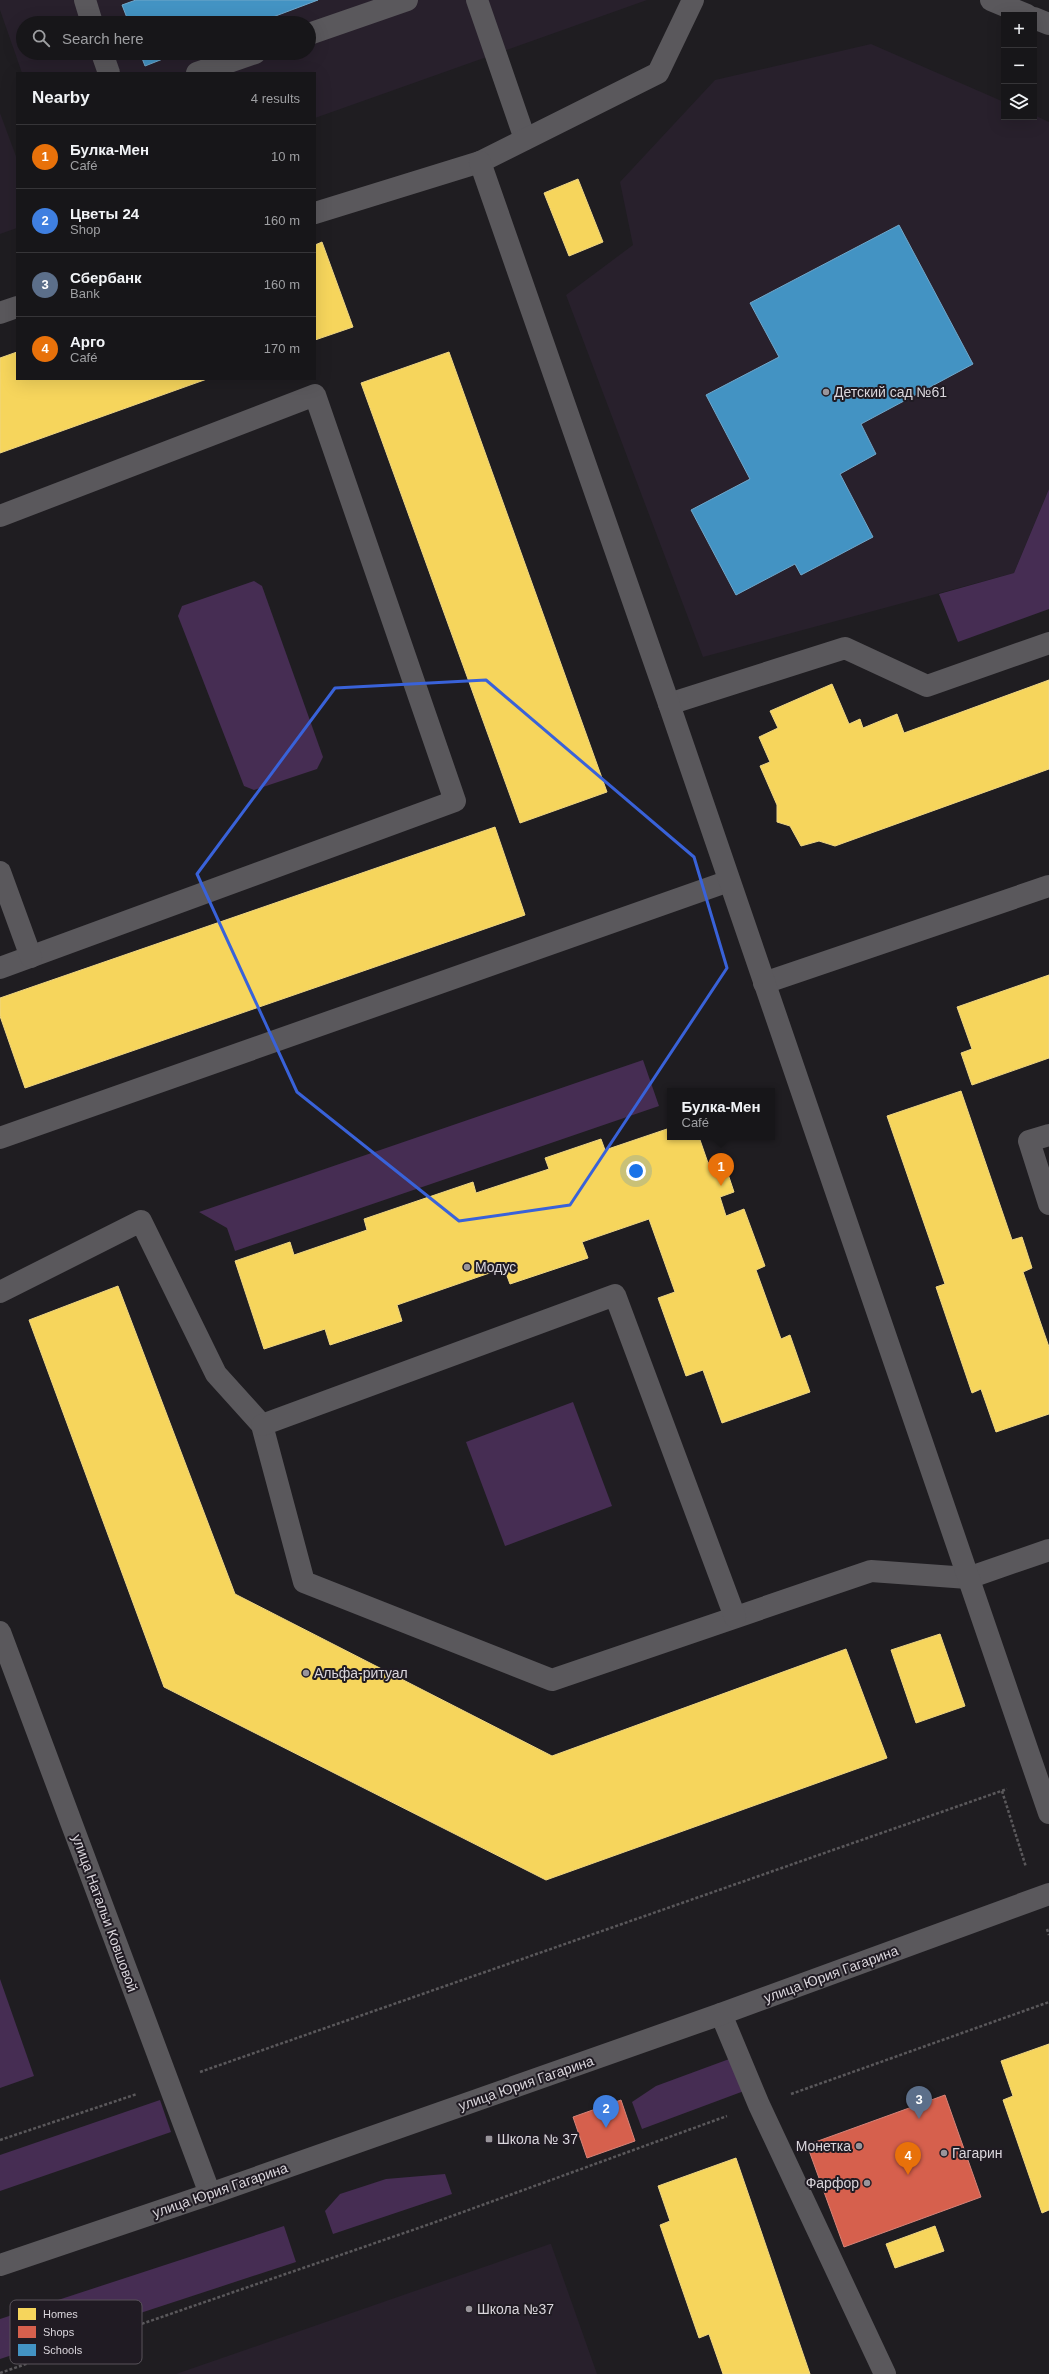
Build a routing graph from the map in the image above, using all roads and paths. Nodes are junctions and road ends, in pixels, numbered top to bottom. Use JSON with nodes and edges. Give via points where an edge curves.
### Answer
{"nodes":[{"id":1,"x":85,"y":0,"type":"edge"},
{"id":2,"x":407,"y":0,"type":"edge"},
{"id":3,"x":477,"y":0,"type":"edge"},
{"id":4,"x":693,"y":0,"type":"edge"},
{"id":5,"x":991,"y":0,"type":"edge"},
{"id":6,"x":1021,"y":12,"type":"edge"},
{"id":7,"x":90,"y":16,"type":"edge"},
{"id":8,"x":1037,"y":19,"type":"edge"},
{"id":9,"x":1049,"y":24,"type":"edge"},
{"id":10,"x":316,"y":32,"type":"edge"},
{"id":11,"x":104,"y":60,"type":"edge"},
{"id":12,"x":234,"y":60,"type":"edge"},
{"id":13,"x":109,"y":72,"type":"edge"},
{"id":14,"x":200,"y":72,"type":"edge"},
{"id":15,"x":525,"y":139,"type":"junction"},
{"id":16,"x":480,"y":162,"type":"junction"},
{"id":17,"x":316,"y":213,"type":"edge"},
{"id":18,"x":16,"y":307,"type":"edge"},
{"id":19,"x":0,"y":313,"type":"edge"},
{"id":20,"x":0,"y":516,"type":"edge"},
{"id":21,"x":1049,"y":643,"type":"edge"},
{"id":22,"x":669,"y":704,"type":"junction"},
{"id":23,"x":0,"y":872,"type":"edge"},
{"id":24,"x":729,"y":881,"type":"junction"},
{"id":25,"x":1049,"y":886,"type":"edge"},
{"id":26,"x":31,"y":957,"type":"junction"},
{"id":27,"x":0,"y":968,"type":"edge"},
{"id":28,"x":764,"y":983,"type":"junction"},
{"id":29,"x":1049,"y":1135,"type":"edge"},
{"id":30,"x":0,"y":1138,"type":"edge"},
{"id":31,"x":1049,"y":1204,"type":"edge"},
{"id":32,"x":0,"y":1292,"type":"edge"},
{"id":33,"x":262,"y":1425,"type":"junction"},
{"id":34,"x":1049,"y":1550,"type":"edge"},
{"id":35,"x":968,"y":1578,"type":"junction"},
{"id":36,"x":735,"y":1617,"type":"junction"},
{"id":37,"x":0,"y":1632,"type":"edge"},
{"id":38,"x":1037,"y":1779,"type":"junction"},
{"id":39,"x":1002,"y":1791,"type":"junction"},
{"id":40,"x":1049,"y":1813,"type":"edge"},
{"id":41,"x":1042,"y":1896,"type":"edge"},
{"id":42,"x":1049,"y":1935,"type":"edge"},
{"id":43,"x":1049,"y":2002,"type":"edge"},
{"id":44,"x":721,"y":2014,"type":"junction"},
{"id":45,"x":168,"y":2083,"type":"junction"},
{"id":46,"x":759,"y":2105,"type":"junction"},
{"id":47,"x":0,"y":2140,"type":"edge"},
{"id":48,"x":210,"y":2194,"type":"junction"},
{"id":49,"x":0,"y":2265,"type":"edge"},
{"id":50,"x":142,"y":2324,"type":"edge"},
{"id":51,"x":26,"y":2364,"type":"edge"},
{"id":52,"x":0,"y":2373,"type":"edge"},
{"id":53,"x":885,"y":2374,"type":"edge"}],
"edges":[{"from":1,"to":7,"type":"street"},
{"from":2,"to":10,"type":"street"},
{"from":3,"to":15,"type":"street"},
{"from":4,"to":15,"type":"street","via":[[658,73]]},
{"from":5,"to":6,"type":"street"},
{"from":8,"to":9,"type":"street"},
{"from":11,"to":13,"type":"street"},
{"from":12,"to":14,"type":"street"},
{"from":15,"to":16,"type":"street"},
{"from":16,"to":17,"type":"street"},
{"from":16,"to":22,"type":"street"},
{"from":18,"to":19,"type":"street"},
{"from":20,"to":26,"type":"street","via":[[315,395],[455,801]]},
{"from":21,"to":22,"type":"street","via":[[927,686],[845,648]]},
{"from":22,"to":24,"type":"street"},
{"from":23,"to":26,"type":"street"},
{"from":24,"to":28,"type":"street"},
{"from":24,"to":30,"type":"street"},
{"from":25,"to":28,"type":"street"},
{"from":26,"to":27,"type":"street"},
{"from":28,"to":35,"type":"street"},
{"from":29,"to":31,"type":"street","via":[[1029,1141]]},
{"from":32,"to":33,"type":"street","via":[[141,1221],[216,1374]]},
{"from":33,"to":36,"type":"street","via":[[304,1582],[552,1680]]},
{"from":33,"to":36,"type":"street","via":[[615,1295]]},
{"from":34,"to":35,"type":"street"},
{"from":35,"to":36,"type":"street","via":[[871,1571]]},
{"from":35,"to":38,"type":"street"},
{"from":37,"to":45,"type":"street","name":"улица Натальи Ковшовой"},
{"from":38,"to":39,"type":"path"},
{"from":38,"to":40,"type":"street"},
{"from":39,"to":41,"type":"path"},
{"from":39,"to":45,"type":"path"},
{"from":41,"to":42,"type":"path"},
{"from":41,"to":44,"type":"street","name":"улица Юрия Гагарина"},
{"from":43,"to":46,"type":"path"},
{"from":44,"to":46,"type":"street"},
{"from":44,"to":48,"type":"street","name":"улица Юрия Гагарина"},
{"from":45,"to":47,"type":"path"},
{"from":45,"to":48,"type":"street","name":"улица Натальи Ковшовой"},
{"from":46,"to":50,"type":"path","via":[[385,2240]]},
{"from":46,"to":53,"type":"street"},
{"from":48,"to":49,"type":"street","name":"улица Юрия Гагарина"},
{"from":51,"to":52,"type":"path"}]}
